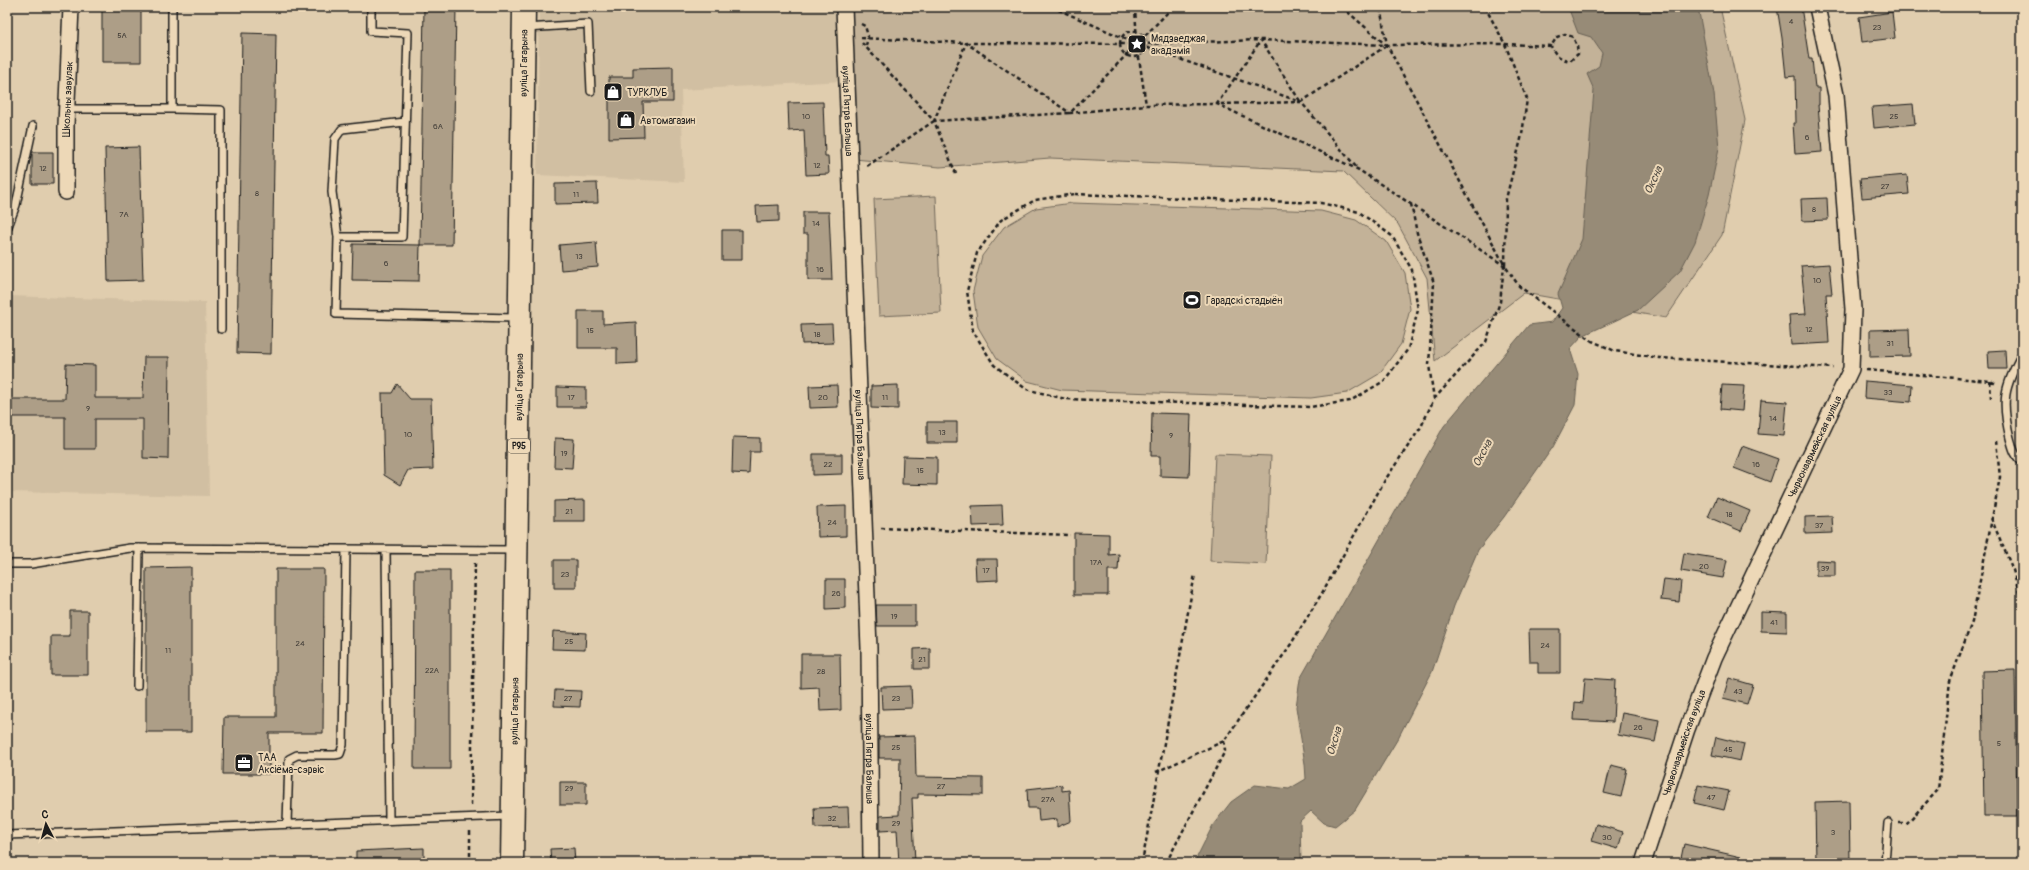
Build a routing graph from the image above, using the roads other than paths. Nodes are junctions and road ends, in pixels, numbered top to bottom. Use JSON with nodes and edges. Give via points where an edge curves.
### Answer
{"nodes":[{"id":1,"x":70,"y":7,"type":"edge"},
{"id":2,"x":172,"y":7,"type":"edge"},
{"id":3,"x":371,"y":7,"type":"edge"},
{"id":4,"x":844,"y":7,"type":"edge"},
{"id":5,"x":1817,"y":7,"type":"edge"},
{"id":6,"x":524,"y":18,"type":"edge"},
{"id":7,"x":591,"y":91,"type":"dead end"},
{"id":8,"x":67,"y":109,"type":"junction"},
{"id":9,"x":172,"y":109,"type":"junction"},
{"id":10,"x":405,"y":122,"type":"junction"},
{"id":11,"x":33,"y":126,"type":"dead end"},
{"id":12,"x":66,"y":192,"type":"dead end"},
{"id":13,"x":7,"y":229,"type":"edge"},
{"id":14,"x":338,"y":237,"type":"junction"},
{"id":15,"x":521,"y":318,"type":"junction"},
{"id":16,"x":221,"y":329,"type":"dead end"},
{"id":17,"x":2022,"y":354,"type":"edge"},
{"id":18,"x":2022,"y":462,"type":"edge"},
{"id":19,"x":139,"y":548,"type":"junction"},
{"id":20,"x":346,"y":550,"type":"junction"},
{"id":21,"x":386,"y":550,"type":"junction"},
{"id":22,"x":517,"y":550,"type":"junction"},
{"id":23,"x":7,"y":564,"type":"edge"},
{"id":24,"x":136,"y":686,"type":"dead end"},
{"id":25,"x":512,"y":816,"type":"junction"},
{"id":26,"x":389,"y":820,"type":"junction"},
{"id":27,"x":1888,"y":823,"type":"road end"},
{"id":28,"x":287,"y":824,"type":"junction"},
{"id":29,"x":7,"y":835,"type":"edge"},
{"id":30,"x":512,"y":863,"type":"edge"},
{"id":31,"x":871,"y":863,"type":"edge"},
{"id":32,"x":1643,"y":863,"type":"edge"},
{"id":33,"x":1885,"y":863,"type":"edge"}],
"edges":[{"from":1,"to":8,"type":"street","name":"Школьны завулак"},
{"from":2,"to":9,"type":"lane"},
{"from":3,"to":10,"type":"lane","via":[[371,31],[408,33]]},
{"from":4,"to":31,"type":"street","name":"вуліца Пятра Балыша","via":[[869,648]]},
{"from":5,"to":32,"type":"street","name":"Чырвонаармейская вуліца","via":[[1836,94],[1853,308],[1851,369],[1714,658],[1687,729]]},
{"from":6,"to":7,"type":"lane","via":[[588,24]]},
{"from":6,"to":15,"type":"main road","name":"вуліца Гагарына","number":"Р95"},
{"from":8,"to":9,"type":"lane"},
{"from":8,"to":12,"type":"street","name":"Школьны завулак"},
{"from":9,"to":16,"type":"lane","via":[[221,110]]},
{"from":10,"to":14,"type":"lane","via":[[342,129],[335,139],[332,192]]},
{"from":10,"to":14,"type":"lane","via":[[402,237]]},
{"from":11,"to":13,"type":"lane","via":[[16,205]]},
{"from":14,"to":15,"type":"lane","via":[[336,314]]},
{"from":15,"to":22,"type":"main road","name":"вуліца Гагарына","number":"Р95"},
{"from":17,"to":18,"type":"lane","via":[[2006,390],[2004,414],[2015,456]]},
{"from":19,"to":20,"type":"lane"},
{"from":19,"to":23,"type":"lane","via":[[31,564]]},
{"from":19,"to":24,"type":"lane"},
{"from":20,"to":21,"type":"lane"},
{"from":20,"to":28,"type":"lane","via":[[344,745],[340,754],[297,756],[289,759]]},
{"from":21,"to":22,"type":"lane"},
{"from":21,"to":26,"type":"lane"},
{"from":22,"to":25,"type":"main road","name":"вуліца Гагарына","number":"Р95"},
{"from":25,"to":26,"type":"lane"},
{"from":25,"to":30,"type":"main road","name":"вуліца Гагарына","number":"Р95"},
{"from":26,"to":28,"type":"lane"},
{"from":27,"to":33,"type":"lane"},
{"from":28,"to":29,"type":"lane"}]}
